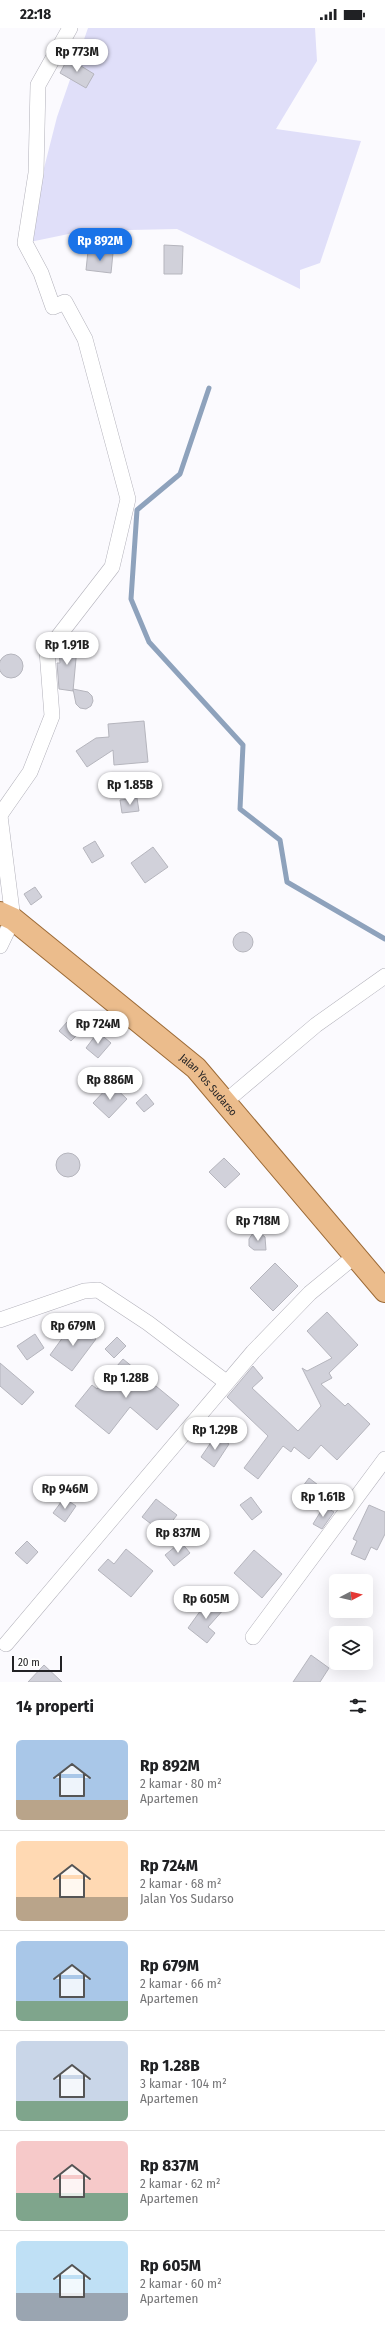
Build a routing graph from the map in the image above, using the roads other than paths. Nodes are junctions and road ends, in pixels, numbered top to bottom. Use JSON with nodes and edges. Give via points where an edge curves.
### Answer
{"nodes":[{"id":1,"x":70,"y":28,"type":"edge"},
{"id":2,"x":0,"y":815,"type":"edge"},
{"id":3,"x":7,"y":916,"type":"edge"},
{"id":4,"x":0,"y":946,"type":"edge"},
{"id":5,"x":385,"y":976,"type":"edge"},
{"id":6,"x":225,"y":1102,"type":"junction"},
{"id":7,"x":355,"y":1256,"type":"junction"},
{"id":8,"x":385,"y":1291,"type":"edge"},
{"id":9,"x":0,"y":1320,"type":"edge"},
{"id":10,"x":226,"y":1382,"type":"junction"},
{"id":11,"x":385,"y":1460,"type":"edge"},
{"id":12,"x":253,"y":1637,"type":"dead end"},
{"id":13,"x":6,"y":1644,"type":"dead end"}],
"edges":[{"from":1,"to":2,"type":"street","via":[[38,85],[36,173],[25,243],[41,273],[53,307],[65,302],[85,339],[128,499],[112,567],[47,651],[52,716],[30,772]]},
{"from":2,"to":3,"type":"street"},
{"from":3,"to":4,"type":"street"},
{"from":3,"to":6,"type":"main road","name":"Jalan Yos Sudarso","via":[[196,1068]]},
{"from":5,"to":6,"type":"street","via":[[316,1025]]},
{"from":6,"to":7,"type":"main road","name":"Jalan Yos Sudarso"},
{"from":7,"to":8,"type":"main road","name":"Jalan Yos Sudarso"},
{"from":7,"to":10,"type":"street","via":[[310,1293]]},
{"from":9,"to":10,"type":"street","via":[[84,1291],[98,1290]]},
{"from":10,"to":13,"type":"street"},
{"from":11,"to":12,"type":"street"}]}
